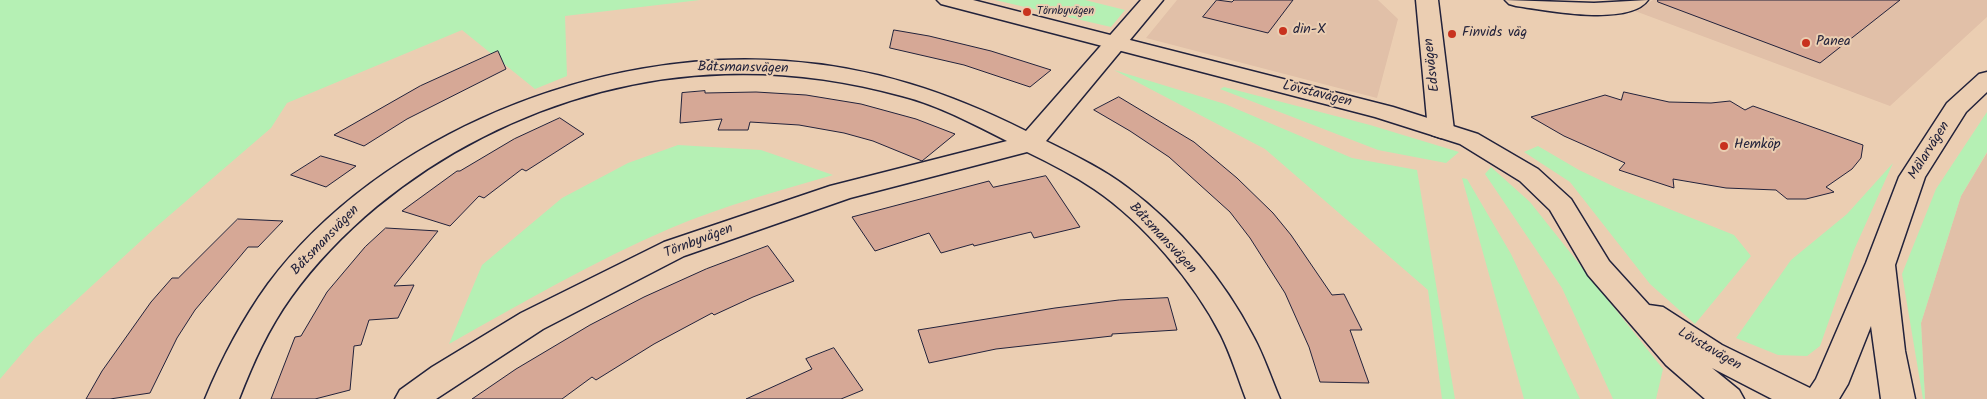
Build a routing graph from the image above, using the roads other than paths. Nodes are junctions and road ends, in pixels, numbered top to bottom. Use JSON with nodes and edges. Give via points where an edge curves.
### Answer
{"nodes":[{"id":1,"x":948,"y":0,"type":"edge"},
{"id":2,"x":1152,"y":0,"type":"edge"},
{"id":3,"x":1427,"y":0,"type":"edge"},
{"id":4,"x":1516,"y":0,"type":"edge"},
{"id":5,"x":1637,"y":0,"type":"edge"},
{"id":6,"x":1116,"y":42,"type":"junction"},
{"id":7,"x":1987,"y":79,"type":"edge"},
{"id":8,"x":1441,"y":130,"type":"junction"},
{"id":9,"x":1030,"y":143,"type":"junction"},
{"id":10,"x":1881,"y":264,"type":"junction"},
{"id":11,"x":1623,"y":294,"type":"junction"},
{"id":12,"x":222,"y":399,"type":"edge"},
{"id":13,"x":412,"y":399,"type":"edge"},
{"id":14,"x":1263,"y":399,"type":"edge"},
{"id":15,"x":1727,"y":399,"type":"edge"},
{"id":16,"x":1808,"y":399,"type":"edge"},
{"id":17,"x":1898,"y":399,"type":"edge"}],
"edges":[{"from":1,"to":6,"type":"street","name":"Lövstavägen"},
{"from":2,"to":6,"type":"street"},
{"from":3,"to":8,"type":"street","name":"Edsvägen"},
{"from":4,"to":5,"type":"street","via":[[1594,9],[1625,7]]},
{"from":6,"to":8,"type":"street","name":"Lövstavägen"},
{"from":6,"to":9,"type":"street"},
{"from":7,"to":10,"type":"street","name":"Mälarvägen","via":[[1956,108],[1912,177]]},
{"from":8,"to":11,"type":"street","name":"Lövstavägen","via":[[1469,140],[1529,175],[1561,205],[1598,268]]},
{"from":9,"to":12,"type":"street","name":"Båtsmansvägen","via":[[972,114],[911,90],[786,68],[718,66],[655,71],[583,88],[515,112],[454,142],[402,174],[352,211],[304,260],[265,310],[231,372]]},
{"from":9,"to":13,"type":"street","name":"Törnbyvägen","via":[[840,192],[674,249],[532,321]]},
{"from":9,"to":14,"type":"street","name":"Båtsmansvägen","via":[[1070,162],[1130,203],[1184,259],[1232,327]]},
{"from":10,"to":16,"type":"street","name":"Mälarvägen","via":[[1831,384]]},
{"from":10,"to":17,"type":"street","name":"Mälarvägen","via":[[1889,351]]},
{"from":11,"to":15,"type":"street","name":"Lövstavägen","via":[[1652,332]]},
{"from":11,"to":16,"type":"street","name":"Lövstavägen","via":[[1711,353]]}]}
